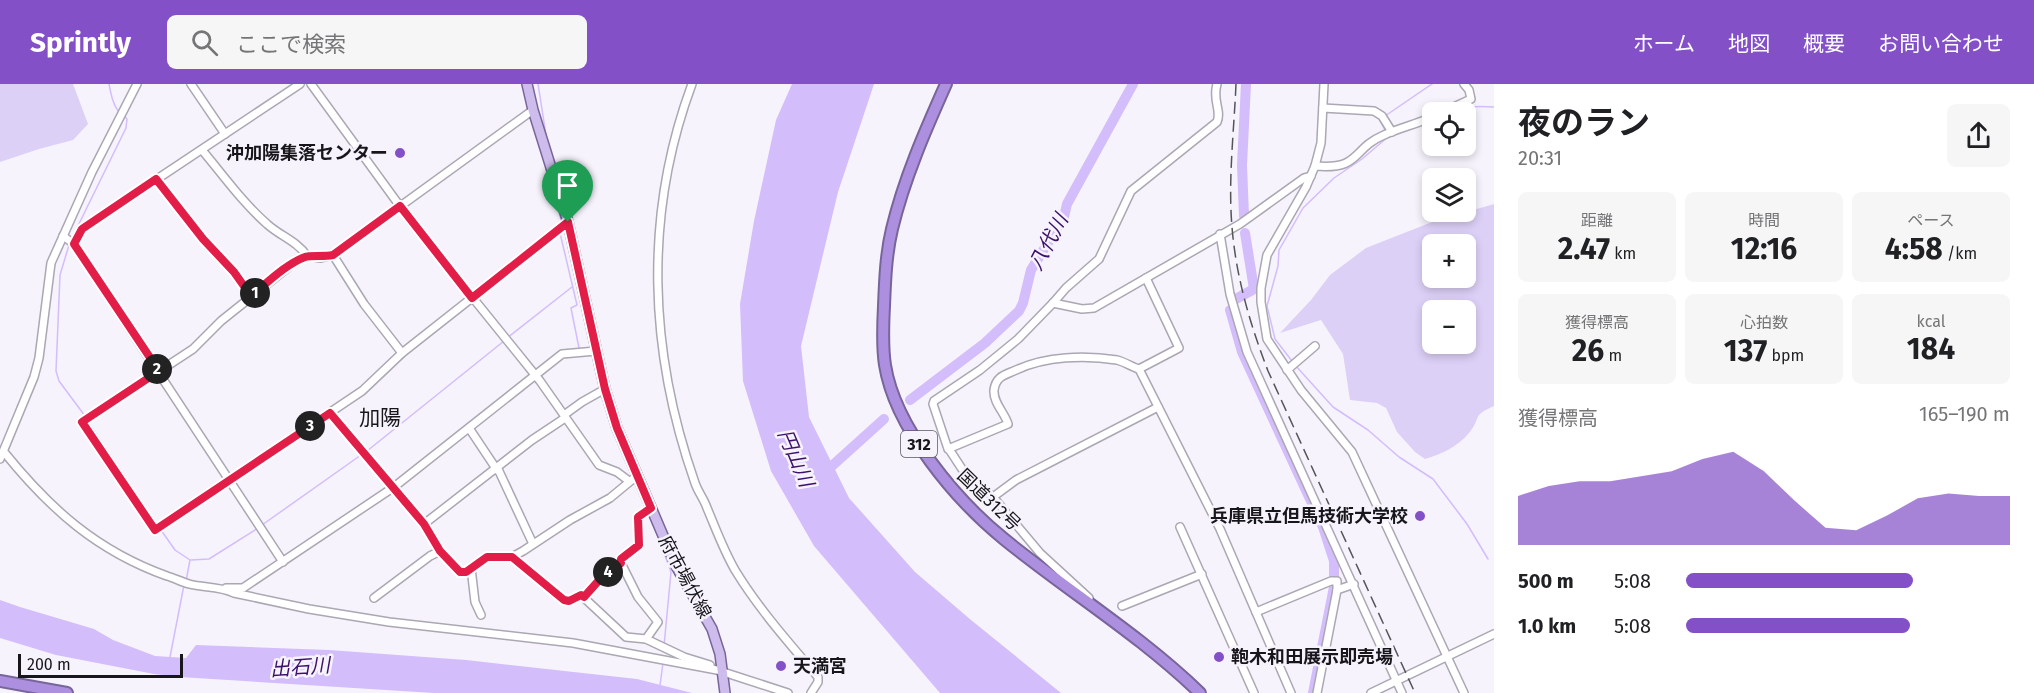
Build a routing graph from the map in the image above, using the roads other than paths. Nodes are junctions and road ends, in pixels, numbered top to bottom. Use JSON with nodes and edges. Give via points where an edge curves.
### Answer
{"nodes":[{"id":1,"x":137,"y":84,"type":"edge"},
{"id":2,"x":191,"y":84,"type":"edge"},
{"id":3,"x":300,"y":84,"type":"edge"},
{"id":4,"x":311,"y":84,"type":"edge"},
{"id":5,"x":527,"y":84,"type":"edge"},
{"id":6,"x":692,"y":84,"type":"edge"},
{"id":7,"x":946,"y":84,"type":"edge"},
{"id":8,"x":1217,"y":84,"type":"edge"},
{"id":9,"x":1324,"y":84,"type":"edge"},
{"id":10,"x":1464,"y":84,"type":"edge"},
{"id":11,"x":1465,"y":102,"type":"edge"},
{"id":12,"x":1323,"y":108,"type":"junction"},
{"id":13,"x":533,"y":110,"type":"junction"},
{"id":14,"x":1422,"y":121,"type":"edge"},
{"id":15,"x":1392,"y":132,"type":"junction"},
{"id":16,"x":225,"y":134,"type":"junction"},
{"id":17,"x":202,"y":150,"type":"junction"},
{"id":18,"x":1315,"y":166,"type":"junction"},
{"id":19,"x":1311,"y":176,"type":"junction"},
{"id":20,"x":156,"y":179,"type":"junction"},
{"id":21,"x":400,"y":206,"type":"junction"},
{"id":22,"x":568,"y":222,"type":"junction"},
{"id":23,"x":1220,"y":234,"type":"junction"},
{"id":24,"x":63,"y":236,"type":"junction"},
{"id":25,"x":74,"y":244,"type":"junction"},
{"id":26,"x":333,"y":255,"type":"junction"},
{"id":27,"x":307,"y":256,"type":"junction"},
{"id":28,"x":1146,"y":278,"type":"junction"},
{"id":29,"x":251,"y":296,"type":"junction"},
{"id":30,"x":472,"y":298,"type":"junction"},
{"id":31,"x":1053,"y":303,"type":"junction"},
{"id":32,"x":1315,"y":346,"type":"dead end"},
{"id":33,"x":596,"y":351,"type":"junction"},
{"id":34,"x":402,"y":353,"type":"junction"},
{"id":35,"x":1139,"y":369,"type":"junction"},
{"id":36,"x":1287,"y":370,"type":"junction"},
{"id":37,"x":159,"y":371,"type":"junction"},
{"id":38,"x":534,"y":375,"type":"junction"},
{"id":39,"x":605,"y":389,"type":"junction"},
{"id":40,"x":1158,"y":407,"type":"junction"},
{"id":41,"x":330,"y":413,"type":"junction"},
{"id":42,"x":565,"y":416,"type":"junction"},
{"id":43,"x":469,"y":428,"type":"junction"},
{"id":44,"x":948,"y":449,"type":"junction"},
{"id":45,"x":2,"y":455,"type":"edge"},
{"id":46,"x":497,"y":469,"type":"junction"},
{"id":47,"x":634,"y":479,"type":"junction"},
{"id":48,"x":230,"y":480,"type":"junction"},
{"id":49,"x":394,"y":487,"type":"junction"},
{"id":50,"x":993,"y":498,"type":"junction"},
{"id":51,"x":651,"y":508,"type":"junction"},
{"id":52,"x":424,"y":524,"type":"junction"},
{"id":53,"x":1180,"y":527,"type":"dead end"},
{"id":54,"x":533,"y":544,"type":"junction"},
{"id":55,"x":440,"y":551,"type":"junction"},
{"id":56,"x":512,"y":557,"type":"junction"},
{"id":57,"x":284,"y":562,"type":"junction"},
{"id":58,"x":621,"y":563,"type":"junction"},
{"id":59,"x":471,"y":568,"type":"junction"},
{"id":60,"x":1202,"y":574,"type":"junction"},
{"id":61,"x":1354,"y":584,"type":"junction"},
{"id":62,"x":224,"y":588,"type":"junction"},
{"id":63,"x":1337,"y":590,"type":"junction"},
{"id":64,"x":584,"y":597,"type":"junction"},
{"id":65,"x":374,"y":598,"type":"dead end"},
{"id":66,"x":1091,"y":604,"type":"junction"},
{"id":67,"x":1122,"y":606,"type":"dead end"},
{"id":68,"x":1256,"y":612,"type":"junction"},
{"id":69,"x":481,"y":615,"type":"dead end"},
{"id":70,"x":1494,"y":634,"type":"edge"},
{"id":71,"x":646,"y":639,"type":"junction"},
{"id":72,"x":1448,"y":657,"type":"junction"},
{"id":73,"x":721,"y":674,"type":"junction"},
{"id":74,"x":1398,"y":680,"type":"junction"},
{"id":75,"x":0,"y":681,"type":"edge"},
{"id":76,"x":67,"y":693,"type":"edge"},
{"id":77,"x":725,"y":693,"type":"edge"},
{"id":78,"x":788,"y":693,"type":"edge"},
{"id":79,"x":811,"y":693,"type":"edge"},
{"id":80,"x":1200,"y":693,"type":"edge"},
{"id":81,"x":1254,"y":693,"type":"edge"},
{"id":82,"x":1291,"y":693,"type":"edge"},
{"id":83,"x":1317,"y":693,"type":"edge"},
{"id":84,"x":1371,"y":693,"type":"edge"},
{"id":85,"x":1402,"y":693,"type":"edge"},
{"id":86,"x":1464,"y":693,"type":"edge"}],
"edges":[{"from":1,"to":24,"type":"street"},
{"from":2,"to":16,"type":"street"},
{"from":3,"to":16,"type":"street"},
{"from":4,"to":21,"type":"street"},
{"from":5,"to":13,"type":"main road","name":"府市場伏線"},
{"from":6,"to":79,"type":"street","via":[[667,166],[660,220],[658,301],[666,374],[688,459],[715,532],[735,570],[818,677]]},
{"from":7,"to":66,"type":"highway","name":"国道312号","number":"312","via":[[915,158],[892,231],[883,321],[885,366],[910,428],[955,491],[1005,540]]},
{"from":8,"to":31,"type":"street","via":[[1214,96],[1220,116],[1212,129],[1131,191],[1099,259]]},
{"from":9,"to":12,"type":"street"},
{"from":10,"to":11,"type":"street","via":[[1471,99]]},
{"from":12,"to":15,"type":"street","via":[[1374,111]]},
{"from":12,"to":18,"type":"street"},
{"from":13,"to":21,"type":"street"},
{"from":13,"to":22,"type":"main road","name":"府市場伏線"},
{"from":14,"to":15,"type":"street"},
{"from":15,"to":18,"type":"street","via":[[1377,139],[1349,163]]},
{"from":16,"to":17,"type":"street"},
{"from":17,"to":20,"type":"street"},
{"from":17,"to":27,"type":"street","via":[[250,208],[278,234],[300,246]]},
{"from":18,"to":19,"type":"street"},
{"from":19,"to":23,"type":"street"},
{"from":19,"to":36,"type":"street","via":[[1267,255],[1261,288],[1268,339]]},
{"from":20,"to":25,"type":"street","via":[[82,229]]},
{"from":20,"to":29,"type":"street"},
{"from":21,"to":26,"type":"street"},
{"from":21,"to":30,"type":"street"},
{"from":22,"to":30,"type":"street"},
{"from":22,"to":33,"type":"main road","name":"府市場伏線"},
{"from":23,"to":28,"type":"street"},
{"from":23,"to":61,"type":"street","via":[[1230,294],[1246,352]]},
{"from":24,"to":25,"type":"street"},
{"from":24,"to":45,"type":"street","via":[[51,263],[34,377]]},
{"from":25,"to":37,"type":"street"},
{"from":26,"to":27,"type":"street"},
{"from":26,"to":34,"type":"street"},
{"from":27,"to":29,"type":"street"},
{"from":28,"to":31,"type":"street","via":[[1094,308]]},
{"from":28,"to":35,"type":"street","via":[[1179,348]]},
{"from":29,"to":37,"type":"street","via":[[193,349]]},
{"from":30,"to":34,"type":"street"},
{"from":30,"to":38,"type":"street"},
{"from":31,"to":44,"type":"street","via":[[1018,339],[934,401],[934,412]]},
{"from":32,"to":36,"type":"street"},
{"from":33,"to":38,"type":"street","via":[[562,354]]},
{"from":33,"to":39,"type":"main road","name":"府市場伏線"},
{"from":34,"to":41,"type":"street","via":[[362,391]]},
{"from":35,"to":40,"type":"street"},
{"from":35,"to":44,"type":"street","via":[[1116,360],[1087,358],[1026,365],[1000,376],[995,386],[994,396],[1008,424]]},
{"from":36,"to":72,"type":"street","via":[[1352,452]]},
{"from":37,"to":48,"type":"street"},
{"from":37,"to":48,"type":"street","via":[[82,422],[155,530]]},
{"from":38,"to":42,"type":"street"},
{"from":38,"to":43,"type":"street"},
{"from":39,"to":42,"type":"street"},
{"from":39,"to":47,"type":"main road","name":"府市場伏線"},
{"from":40,"to":50,"type":"street","via":[[1016,480]]},
{"from":40,"to":68,"type":"street"},
{"from":41,"to":48,"type":"street"},
{"from":41,"to":49,"type":"street"},
{"from":42,"to":46,"type":"street"},
{"from":42,"to":47,"type":"street","via":[[599,465]]},
{"from":43,"to":46,"type":"street"},
{"from":43,"to":49,"type":"street"},
{"from":44,"to":50,"type":"street","via":[[962,469]]},
{"from":45,"to":62,"type":"street","via":[[36,490],[118,555],[190,584]]},
{"from":46,"to":52,"type":"street"},
{"from":46,"to":54,"type":"street"},
{"from":47,"to":51,"type":"main road","name":"府市場伏線"},
{"from":47,"to":54,"type":"street"},
{"from":48,"to":57,"type":"street"},
{"from":49,"to":52,"type":"street"},
{"from":49,"to":57,"type":"street"},
{"from":50,"to":66,"type":"street","via":[[1040,553],[1089,597]]},
{"from":51,"to":58,"type":"street","via":[[638,517],[639,545]]},
{"from":51,"to":73,"type":"main road","name":"府市場伏線","via":[[680,575],[712,629]]},
{"from":52,"to":55,"type":"street"},
{"from":53,"to":60,"type":"street"},
{"from":54,"to":56,"type":"street"},
{"from":55,"to":59,"type":"street","via":[[460,572]]},
{"from":55,"to":65,"type":"street"},
{"from":56,"to":59,"type":"street","via":[[487,557]]},
{"from":56,"to":64,"type":"street","via":[[564,600]]},
{"from":57,"to":62,"type":"street","via":[[243,588]]},
{"from":58,"to":64,"type":"street"},
{"from":58,"to":71,"type":"street","via":[[638,597],[657,622]]},
{"from":59,"to":69,"type":"street","via":[[475,602]]},
{"from":60,"to":67,"type":"street"},
{"from":60,"to":81,"type":"street"},
{"from":61,"to":63,"type":"street"},
{"from":61,"to":74,"type":"street"},
{"from":62,"to":73,"type":"street","via":[[309,609],[573,643]]},
{"from":63,"to":68,"type":"street","via":[[1334,581]]},
{"from":63,"to":83,"type":"street"},
{"from":64,"to":71,"type":"street","via":[[626,637]]},
{"from":66,"to":80,"type":"highway","name":"国道312号","number":"312","via":[[1157,654]]},
{"from":68,"to":82,"type":"street"},
{"from":70,"to":72,"type":"street"},
{"from":71,"to":73,"type":"street","via":[[712,666]]},
{"from":72,"to":74,"type":"street"},
{"from":72,"to":86,"type":"street"},
{"from":73,"to":77,"type":"main road","name":"府市場伏線"},
{"from":73,"to":78,"type":"street"},
{"from":74,"to":84,"type":"street"},
{"from":74,"to":85,"type":"street"},
{"from":75,"to":76,"type":"highway"}]}
